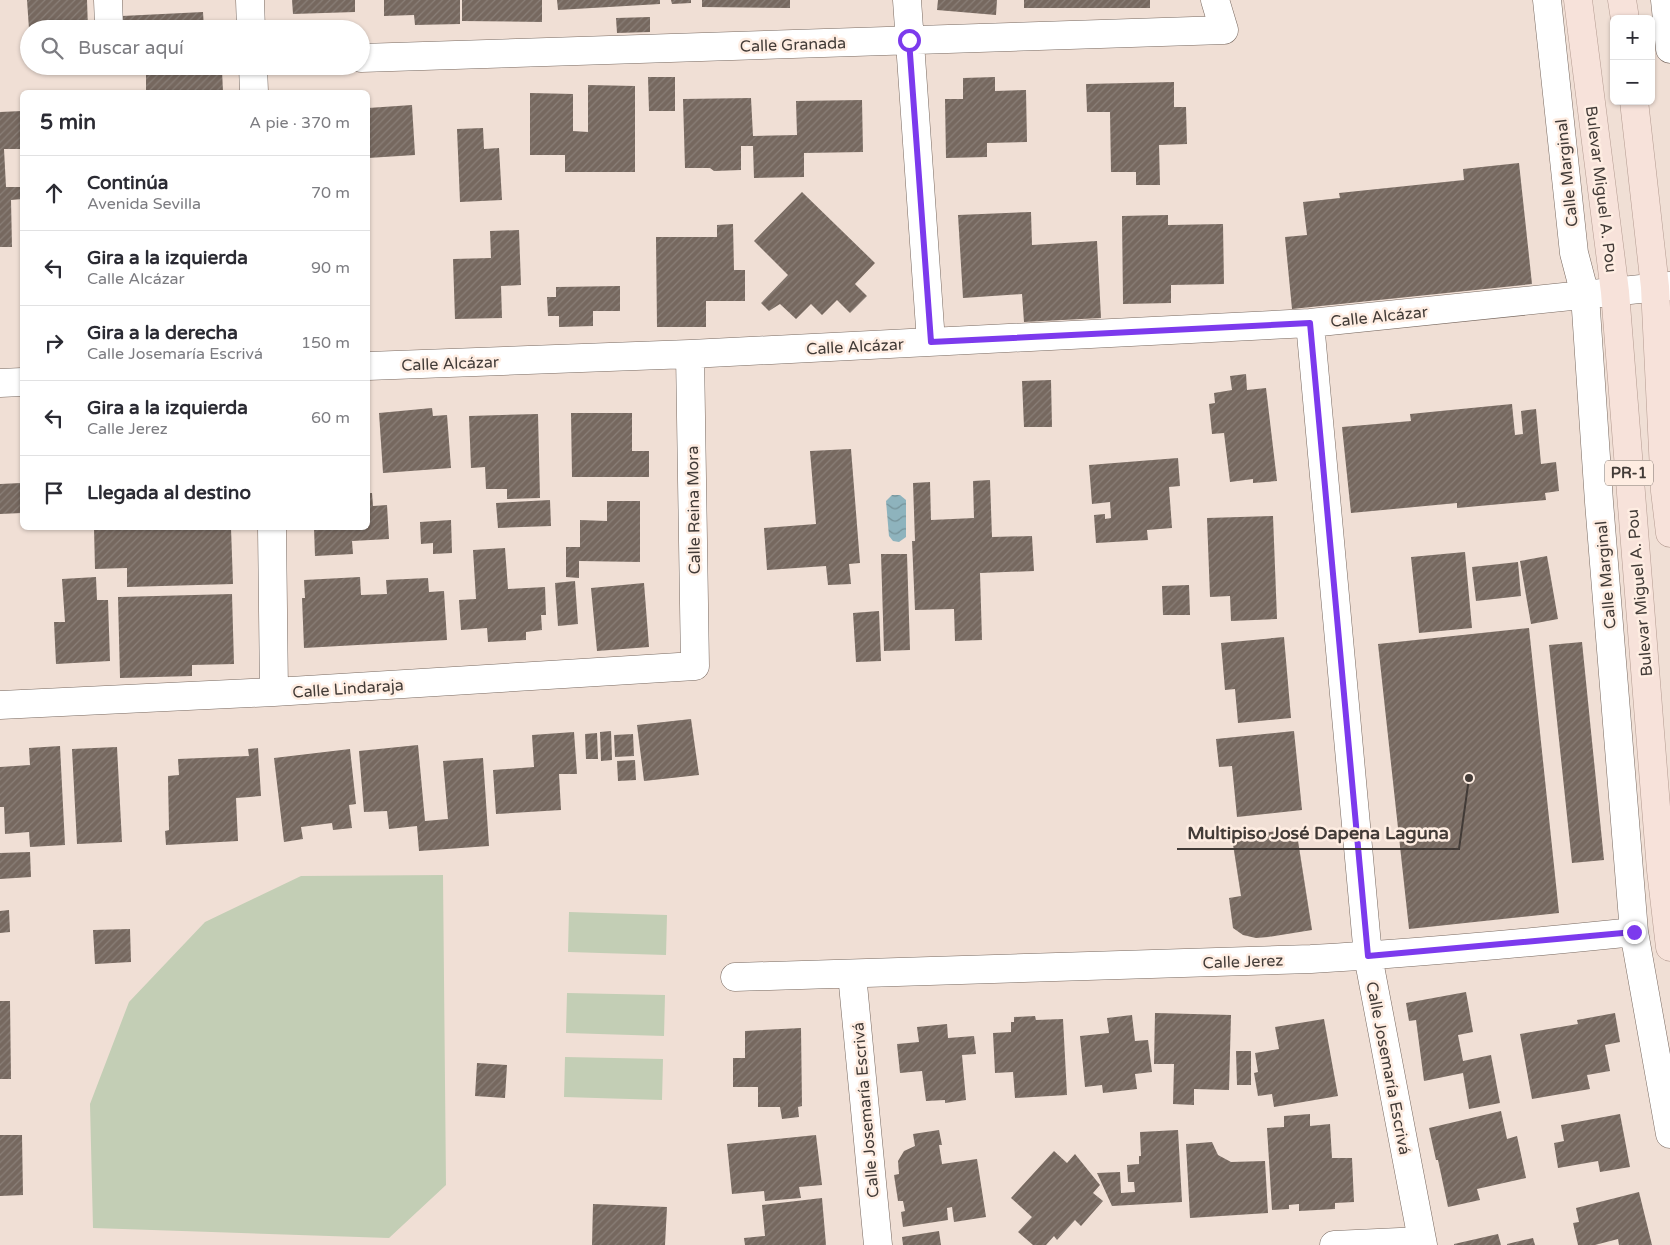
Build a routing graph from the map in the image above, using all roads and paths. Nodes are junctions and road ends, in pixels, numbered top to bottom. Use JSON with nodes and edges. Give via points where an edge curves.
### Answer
{"nodes":[{"id":1,"x":250,"y":0,"type":"edge"},
{"id":2,"x":907,"y":0,"type":"edge"},
{"id":3,"x":1216,"y":0,"type":"edge"},
{"id":4,"x":1578,"y":0,"type":"edge"},
{"id":5,"x":1622,"y":0,"type":"edge"},
{"id":6,"x":1548,"y":8,"type":"edge"},
{"id":7,"x":1667,"y":14,"type":"edge"},
{"id":8,"x":1624,"y":15,"type":"edge"},
{"id":9,"x":251,"y":20,"type":"edge"},
{"id":10,"x":909,"y":40,"type":"junction"},
{"id":11,"x":1670,"y":49,"type":"edge"},
{"id":12,"x":370,"y":58,"type":"edge"},
{"id":13,"x":253,"y":75,"type":"edge"},
{"id":14,"x":254,"y":90,"type":"edge"},
{"id":15,"x":1635,"y":105,"type":"edge"},
{"id":16,"x":1663,"y":287,"type":"edge"},
{"id":17,"x":1615,"y":292,"type":"junction"},
{"id":18,"x":1586,"y":295,"type":"junction"},
{"id":19,"x":1310,"y":323,"type":"junction"},
{"id":20,"x":931,"y":342,"type":"junction"},
{"id":21,"x":690,"y":354,"type":"junction"},
{"id":22,"x":370,"y":366,"type":"edge"},
{"id":23,"x":20,"y":382,"type":"edge"},
{"id":24,"x":0,"y":383,"type":"edge"},
{"id":25,"x":272,"y":530,"type":"edge"},
{"id":26,"x":1670,"y":533,"type":"edge"},
{"id":27,"x":695,"y":666,"type":"joint"},
{"id":28,"x":274,"y":692,"type":"junction"},
{"id":29,"x":0,"y":705,"type":"edge"},
{"id":30,"x":1634,"y":932,"type":"junction"},
{"id":31,"x":1670,"y":947,"type":"edge"},
{"id":32,"x":1368,"y":956,"type":"junction"},
{"id":33,"x":852,"y":974,"type":"junction"},
{"id":34,"x":735,"y":977,"type":"dead end"},
{"id":35,"x":1670,"y":1134,"type":"edge"},
{"id":36,"x":1422,"y":1243,"type":"edge"},
{"id":37,"x":878,"y":1245,"type":"edge"},
{"id":38,"x":1334,"y":1245,"type":"edge"}],
"edges":[{"from":1,"to":9,"type":"street"},
{"from":2,"to":10,"type":"street"},
{"from":3,"to":10,"type":"street","name":"Calle Granada","via":[[1224,30]]},
{"from":4,"to":17,"type":"main road","name":"Bulevar Miguel A. Pou","number":"PR-1"},
{"from":5,"to":8,"type":"main road"},
{"from":6,"to":18,"type":"street","name":"Calle Marginal","via":[[1574,253]]},
{"from":7,"to":11,"type":"street"},
{"from":10,"to":12,"type":"street","name":"Calle Granada"},
{"from":10,"to":20,"type":"street"},
{"from":13,"to":14,"type":"street"},
{"from":15,"to":16,"type":"main road","number":"PR-1"},
{"from":16,"to":17,"type":"street","name":"Calle Alcázar"},
{"from":16,"to":26,"type":"main road","number":"PR-1","via":[[1665,491]]},
{"from":17,"to":18,"type":"street","name":"Calle Alcázar"},
{"from":17,"to":31,"type":"main road","name":"Bulevar Miguel A. Pou","number":"PR-1","via":[[1660,861]]},
{"from":18,"to":19,"type":"street","name":"Calle Alcázar"},
{"from":18,"to":30,"type":"street","name":"Calle Marginal","via":[[1599,502]]},
{"from":19,"to":20,"type":"street","name":"Calle Alcázar"},
{"from":19,"to":32,"type":"street","name":"Calle Josemaría Escrivá"},
{"from":20,"to":21,"type":"street","name":"Calle Alcázar"},
{"from":21,"to":22,"type":"street","name":"Calle Alcázar"},
{"from":21,"to":27,"type":"street","name":"Calle Reina Mora"},
{"from":23,"to":24,"type":"street"},
{"from":25,"to":28,"type":"street"},
{"from":27,"to":28,"type":"street","name":"Calle Lindaraja"},
{"from":28,"to":29,"type":"street","name":"Calle Lindaraja"},
{"from":30,"to":32,"type":"street","name":"Calle Jerez"},
{"from":30,"to":35,"type":"street","name":"Calle Marginal"},
{"from":32,"to":33,"type":"street","name":"Calle Jerez"},
{"from":32,"to":36,"type":"street","name":"Calle Josemaría Escrivá"},
{"from":33,"to":34,"type":"street","name":"Calle Jerez"},
{"from":33,"to":37,"type":"street","name":"Calle Josemaría Escrivá"},
{"from":36,"to":38,"type":"street"}]}
